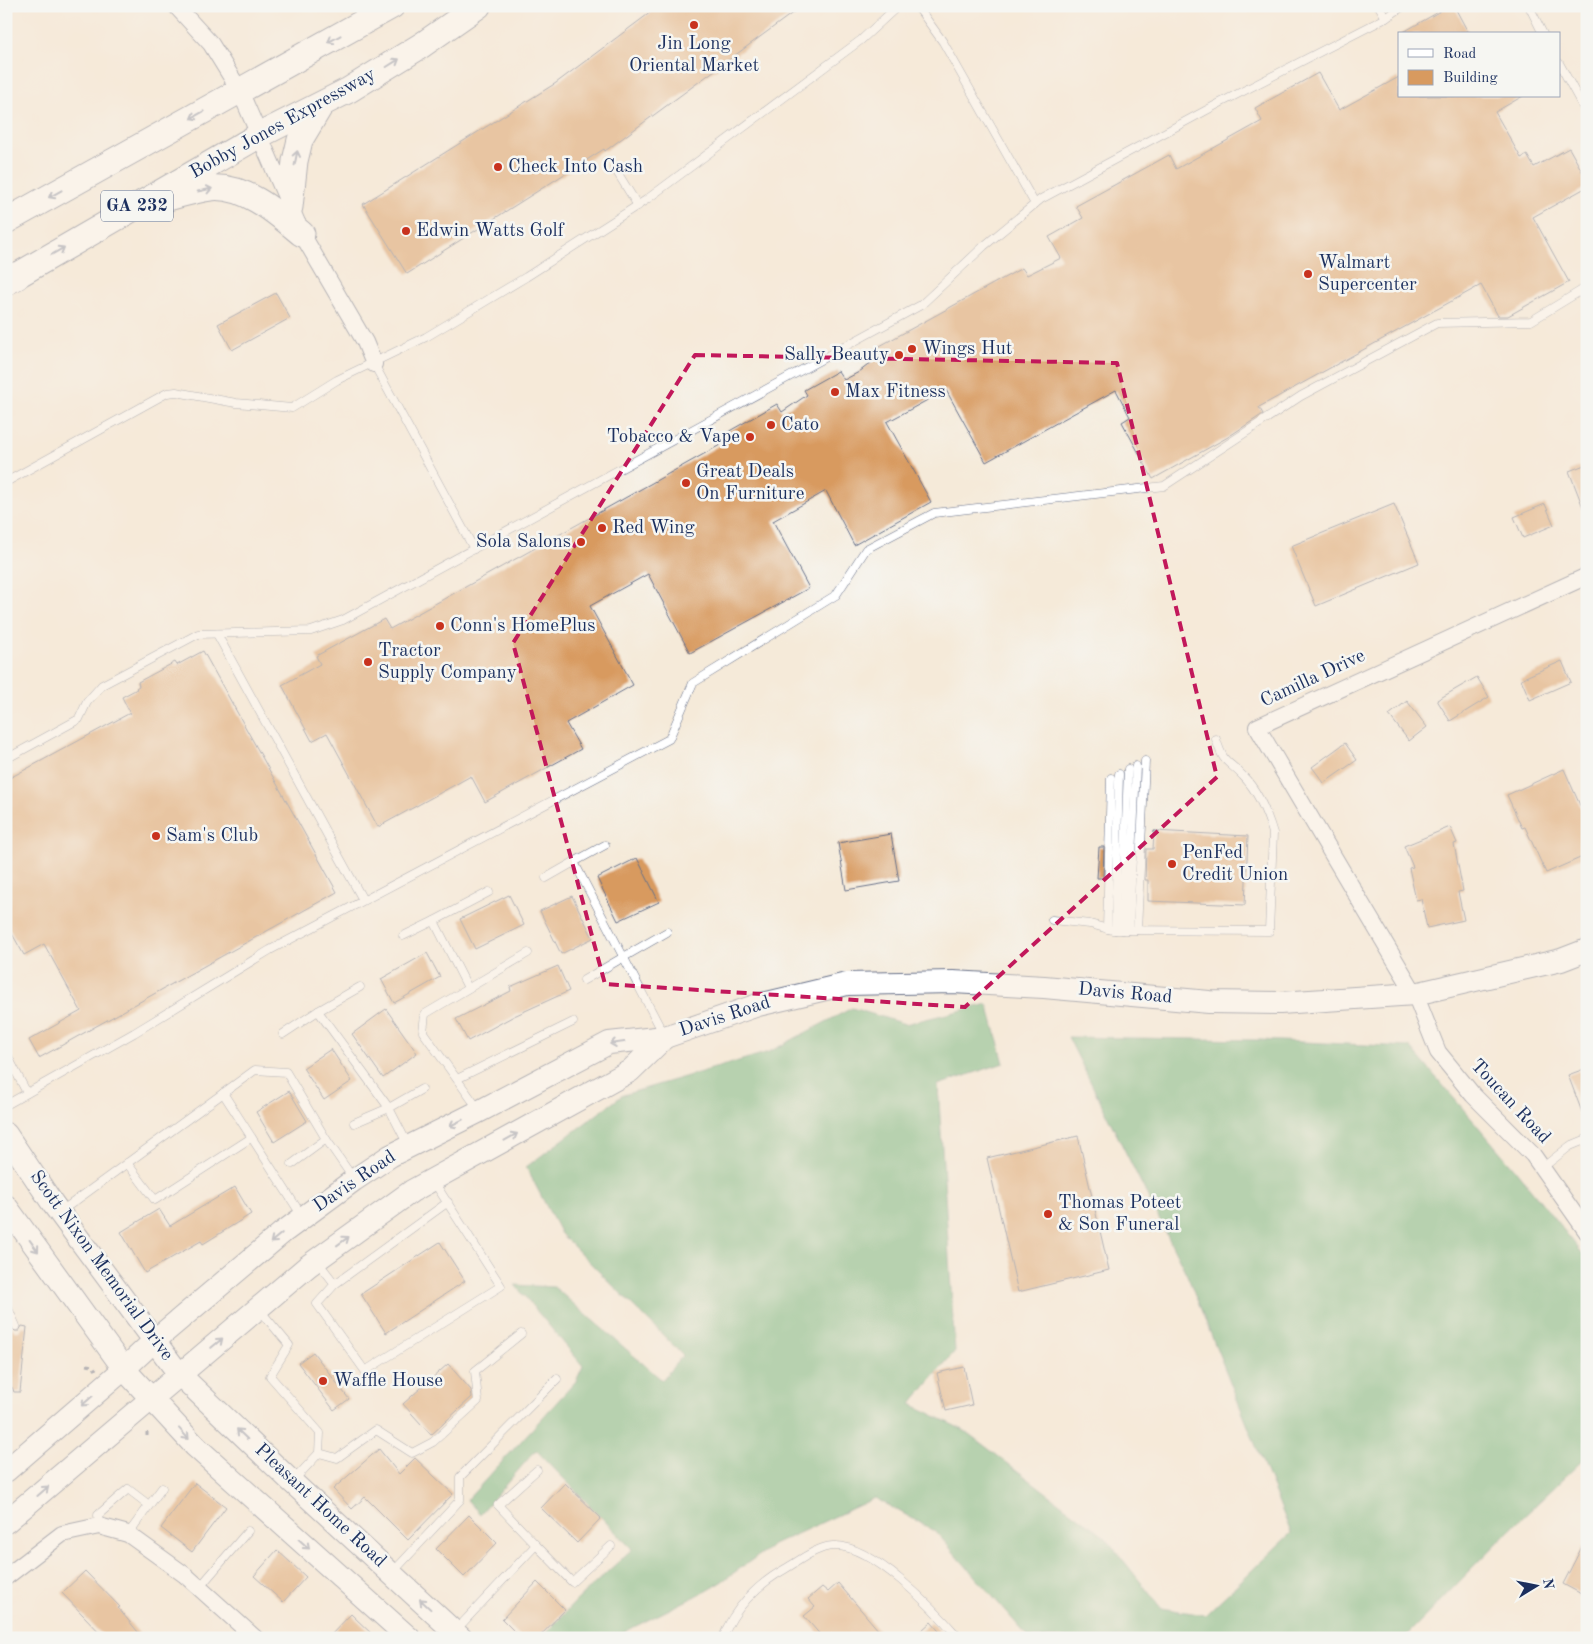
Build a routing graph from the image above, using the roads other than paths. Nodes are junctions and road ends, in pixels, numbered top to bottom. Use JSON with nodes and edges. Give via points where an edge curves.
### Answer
{"nodes":[{"id":1,"x":176,"y":6,"type":"edge"},
{"id":2,"x":392,"y":6,"type":"edge"},
{"id":3,"x":478,"y":6,"type":"edge"},
{"id":4,"x":898,"y":6,"type":"edge"},
{"id":5,"x":916,"y":6,"type":"edge"},
{"id":6,"x":1379,"y":6,"type":"edge"},
{"id":7,"x":1403,"y":6,"type":"edge"},
{"id":8,"x":1529,"y":6,"type":"edge"},
{"id":9,"x":1386,"y":18,"type":"junction"},
{"id":10,"x":1543,"y":32,"type":"edge"},
{"id":11,"x":1560,"y":65,"type":"edge"},
{"id":12,"x":240,"y":91,"type":"junction"},
{"id":13,"x":321,"y":105,"type":"junction"},
{"id":14,"x":1587,"y":114,"type":"edge"},
{"id":15,"x":258,"y":136,"type":"junction"},
{"id":16,"x":614,"y":167,"type":"dead end"},
{"id":17,"x":140,"y":204,"type":"junction"},
{"id":18,"x":1035,"y":204,"type":"junction"},
{"id":19,"x":638,"y":206,"type":"junction"},
{"id":20,"x":290,"y":207,"type":"junction"},
{"id":21,"x":6,"y":221,"type":"edge"},
{"id":22,"x":302,"y":234,"type":"junction"},
{"id":23,"x":9,"y":280,"type":"edge"},
{"id":24,"x":1587,"y":287,"type":"edge"},
{"id":25,"x":374,"y":364,"type":"junction"},
{"id":26,"x":6,"y":482,"type":"edge"},
{"id":27,"x":474,"y":549,"type":"junction"},
{"id":28,"x":1587,"y":576,"type":"edge"},
{"id":29,"x":217,"y":634,"type":"junction"},
{"id":30,"x":1216,"y":739,"type":"dead end"},
{"id":31,"x":6,"y":759,"type":"edge"},
{"id":32,"x":1145,"y":761,"type":"dead end"},
{"id":33,"x":1132,"y":768,"type":"dead end"},
{"id":34,"x":1119,"y":774,"type":"dead end"},
{"id":35,"x":1111,"y":778,"type":"dead end"},
{"id":36,"x":605,"y":845,"type":"dead end"},
{"id":37,"x":574,"y":862,"type":"junction"},
{"id":38,"x":546,"y":878,"type":"dead end"},
{"id":39,"x":489,"y":892,"type":"dead end"},
{"id":40,"x":364,"y":900,"type":"junction"},
{"id":41,"x":1052,"y":920,"type":"dead end"},
{"id":42,"x":434,"y":921,"type":"junction"},
{"id":43,"x":1122,"y":930,"type":"junction"},
{"id":44,"x":667,"y":932,"type":"dead end"},
{"id":45,"x":403,"y":936,"type":"dead end"},
{"id":46,"x":1587,"y":950,"type":"edge"},
{"id":47,"x":528,"y":953,"type":"dead end"},
{"id":48,"x":623,"y":957,"type":"junction"},
{"id":49,"x":584,"y":980,"type":"dead end"},
{"id":50,"x":360,"y":986,"type":"dead end"},
{"id":51,"x":468,"y":988,"type":"junction"},
{"id":52,"x":1415,"y":994,"type":"junction"},
{"id":53,"x":318,"y":1011,"type":"junction"},
{"id":54,"x":573,"y":1022,"type":"dead end"},
{"id":55,"x":283,"y":1034,"type":"dead end"},
{"id":56,"x":665,"y":1036,"type":"junction"},
{"id":57,"x":6,"y":1052,"type":"edge"},
{"id":58,"x":457,"y":1079,"type":"junction"},
{"id":59,"x":422,"y":1089,"type":"dead end"},
{"id":60,"x":27,"y":1093,"type":"junction"},
{"id":61,"x":222,"y":1093,"type":"junction"},
{"id":62,"x":6,"y":1105,"type":"edge"},
{"id":63,"x":389,"y":1108,"type":"junction"},
{"id":64,"x":480,"y":1111,"type":"junction"},
{"id":65,"x":354,"y":1123,"type":"dead end"},
{"id":66,"x":6,"y":1134,"type":"edge"},
{"id":67,"x":251,"y":1138,"type":"junction"},
{"id":68,"x":326,"y":1139,"type":"junction"},
{"id":69,"x":1587,"y":1139,"type":"edge"},
{"id":70,"x":409,"y":1146,"type":"junction"},
{"id":71,"x":127,"y":1163,"type":"junction"},
{"id":72,"x":292,"y":1164,"type":"dead end"},
{"id":73,"x":1542,"y":1168,"type":"junction"},
{"id":74,"x":354,"y":1180,"type":"junction"},
{"id":75,"x":433,"y":1180,"type":"junction"},
{"id":76,"x":448,"y":1202,"type":"junction"},
{"id":77,"x":6,"y":1206,"type":"edge"},
{"id":78,"x":59,"y":1212,"type":"junction"},
{"id":79,"x":303,"y":1218,"type":"junction"},
{"id":80,"x":13,"y":1231,"type":"edge"},
{"id":81,"x":1587,"y":1232,"type":"edge"},
{"id":82,"x":316,"y":1260,"type":"junction"},
{"id":83,"x":335,"y":1284,"type":"junction"},
{"id":84,"x":6,"y":1304,"type":"edge"},
{"id":85,"x":258,"y":1308,"type":"junction"},
{"id":86,"x":16,"y":1326,"type":"dead end"},
{"id":87,"x":521,"y":1334,"type":"dead end"},
{"id":88,"x":154,"y":1341,"type":"junction"},
{"id":89,"x":124,"y":1369,"type":"junction"},
{"id":90,"x":179,"y":1374,"type":"junction"},
{"id":91,"x":557,"y":1379,"type":"dead end"},
{"id":92,"x":151,"y":1398,"type":"junction"},
{"id":93,"x":319,"y":1453,"type":"junction"},
{"id":94,"x":537,"y":1470,"type":"dead end"},
{"id":95,"x":6,"y":1471,"type":"edge"},
{"id":96,"x":292,"y":1482,"type":"junction"},
{"id":97,"x":162,"y":1488,"type":"dead end"},
{"id":98,"x":149,"y":1505,"type":"junction"},
{"id":99,"x":6,"y":1522,"type":"edge"},
{"id":100,"x":99,"y":1526,"type":"junction"},
{"id":101,"x":248,"y":1531,"type":"dead end"},
{"id":102,"x":128,"y":1534,"type":"junction"},
{"id":103,"x":536,"y":1545,"type":"junction"},
{"id":104,"x":611,"y":1546,"type":"dead end"},
{"id":105,"x":392,"y":1574,"type":"junction"},
{"id":106,"x":6,"y":1576,"type":"edge"},
{"id":107,"x":199,"y":1588,"type":"junction"},
{"id":108,"x":458,"y":1635,"type":"edge"},
{"id":109,"x":254,"y":1638,"type":"edge"},
{"id":110,"x":409,"y":1638,"type":"edge"},
{"id":111,"x":723,"y":1638,"type":"edge"},
{"id":112,"x":959,"y":1638,"type":"edge"}],
"edges":[{"from":1,"to":12,"type":"street","via":[[210,44]]},
{"from":2,"to":12,"type":"main road","number":"GA 232","one_way":true},
{"from":13,"to":3,"type":"main road","name":"Bobby Jones Expressway","number":"GA 232","one_way":true,"via":[[422,45]]},
{"from":4,"to":19,"type":"lane","via":[[861,40]]},
{"from":5,"to":18,"type":"lane","via":[[943,42]]},
{"from":6,"to":9,"type":"lane"},
{"from":7,"to":9,"type":"lane"},
{"from":8,"to":10,"type":"lane"},
{"from":9,"to":18,"type":"lane"},
{"from":11,"to":14,"type":"lane"},
{"from":12,"to":15,"type":"street"},
{"from":12,"to":21,"type":"main road","number":"GA 232","one_way":true},
{"from":13,"to":15,"type":"main road","name":"Bobby Jones Expressway","number":"GA 232"},
{"from":20,"to":13,"type":"main road","one_way":true,"via":[[300,140]]},
{"from":15,"to":17,"type":"main road","name":"Bobby Jones Expressway","number":"GA 232"},
{"from":15,"to":20,"type":"street"},
{"from":16,"to":19,"type":"lane"},
{"from":17,"to":22,"type":"main road","one_way":true,"via":[[212,188],[227,189],[264,203]]},
{"from":23,"to":17,"type":"main road","name":"Bobby Jones Expressway","number":"GA 232","one_way":true},
{"from":18,"to":27,"type":"lane","via":[[921,305]]},
{"from":19,"to":25,"type":"lane","via":[[520,281]]},
{"from":20,"to":22,"type":"street"},
{"from":22,"to":25,"type":"street","via":[[360,333]]},
{"from":24,"to":40,"type":"lane","via":[[1531,321],[1437,323],[1301,396],[1164,486],[934,513],[866,549],[836,595],[693,683],[669,740]]},
{"from":25,"to":26,"type":"lane","via":[[337,380],[292,408],[236,403],[176,392],[167,394]]},
{"from":25,"to":27,"type":"lane"},
{"from":27,"to":29,"type":"lane","via":[[343,620],[311,632]]},
{"from":28,"to":52,"type":"street","name":"Camilla Drive","via":[[1257,727]]},
{"from":29,"to":31,"type":"lane","via":[[198,634],[102,685],[87,702],[79,719]]},
{"from":29,"to":40,"type":"lane"},
{"from":30,"to":43,"type":"lane","via":[[1224,760],[1244,776],[1253,789],[1273,833],[1269,931]]},
{"from":32,"to":43,"type":"lane"},
{"from":33,"to":43,"type":"lane"},
{"from":34,"to":43,"type":"lane"},
{"from":35,"to":43,"type":"lane"},
{"from":36,"to":37,"type":"lane"},
{"from":37,"to":38,"type":"lane"},
{"from":37,"to":48,"type":"lane"},
{"from":39,"to":42,"type":"lane"},
{"from":40,"to":60,"type":"lane","via":[[270,950],[134,1033]]},
{"from":41,"to":43,"type":"lane"},
{"from":42,"to":45,"type":"lane"},
{"from":42,"to":51,"type":"lane"},
{"from":44,"to":48,"type":"lane"},
{"from":46,"to":52,"type":"main road","name":"Davis Road","via":[[1562,960]]},
{"from":47,"to":51,"type":"lane"},
{"from":48,"to":49,"type":"lane"},
{"from":48,"to":56,"type":"lane"},
{"from":50,"to":53,"type":"lane"},
{"from":51,"to":58,"type":"lane","via":[[425,1014],[423,1032]]},
{"from":52,"to":56,"type":"main road","name":"Davis Road","via":[[1271,1003],[1209,1002],[1044,987],[962,983],[847,984],[758,1005]]},
{"from":52,"to":73,"type":"street","name":"Toucan Road","via":[[1438,1052],[1473,1095]]},
{"from":53,"to":55,"type":"lane"},
{"from":53,"to":63,"type":"lane"},
{"from":54,"to":58,"type":"lane"},
{"from":56,"to":64,"type":"main road","name":"Davis Road","one_way":true,"via":[[609,1043]]},
{"from":75,"to":56,"type":"main road","name":"Davis Road","one_way":true,"via":[[630,1071]]},
{"from":57,"to":60,"type":"lane"},
{"from":58,"to":64,"type":"lane"},
{"from":59,"to":63,"type":"lane"},
{"from":60,"to":62,"type":"lane"},
{"from":61,"to":67,"type":"lane"},
{"from":61,"to":68,"type":"lane","via":[[255,1070],[286,1072]]},
{"from":61,"to":71,"type":"lane"},
{"from":63,"to":65,"type":"lane"},
{"from":63,"to":70,"type":"lane"},
{"from":64,"to":70,"type":"main road","name":"Davis Road","one_way":true},
{"from":66,"to":78,"type":"main road","name":"Scott Nixon Memorial Drive"},
{"from":67,"to":71,"type":"lane","via":[[154,1200]]},
{"from":67,"to":79,"type":"lane"},
{"from":68,"to":72,"type":"lane"},
{"from":68,"to":74,"type":"lane"},
{"from":69,"to":73,"type":"lane","via":[[1570,1146]]},
{"from":70,"to":74,"type":"main road","name":"Davis Road"},
{"from":71,"to":78,"type":"lane"},
{"from":73,"to":81,"type":"street","name":"Toucan Road"},
{"from":74,"to":79,"type":"main road","name":"Davis Road"},
{"from":75,"to":76,"type":"lane"},
{"from":82,"to":75,"type":"main road","name":"Davis Road","one_way":true,"via":[[412,1191]]},
{"from":76,"to":83,"type":"lane"},
{"from":76,"to":83,"type":"lane","via":[[501,1286],[365,1371],[317,1304]]},
{"from":77,"to":80,"type":"main road"},
{"from":78,"to":88,"type":"main road","name":"Scott Nixon Memorial Drive"},
{"from":79,"to":88,"type":"main road","name":"Davis Road","one_way":true,"via":[[282,1232]]},
{"from":80,"to":89,"type":"main road","one_way":true},
{"from":82,"to":83,"type":"lane"},
{"from":82,"to":85,"type":"main road","name":"Davis Road"},
{"from":84,"to":86,"type":"lane"},
{"from":90,"to":85,"type":"main road","name":"Davis Road","one_way":true},
{"from":85,"to":93,"type":"lane","via":[[289,1345],[270,1376],[320,1433]]},
{"from":87,"to":93,"type":"lane","via":[[475,1371],[478,1400],[433,1442],[412,1453],[376,1430],[337,1458]]},
{"from":88,"to":89,"type":"main road","name":"Davis Road"},
{"from":88,"to":90,"type":"main road","name":"Scott Nixon Memorial Drive"},
{"from":89,"to":92,"type":"main road"},
{"from":89,"to":95,"type":"main road","name":"Davis Road","one_way":true},
{"from":90,"to":92,"type":"main road","name":"Davis Road"},
{"from":96,"to":90,"type":"main road","name":"Pleasant Home Road","one_way":true},
{"from":91,"to":105,"type":"lane","via":[[460,1477],[460,1500]]},
{"from":99,"to":92,"type":"main road","name":"Davis Road","one_way":true},
{"from":92,"to":110,"type":"main road","name":"Pleasant Home Road","one_way":true,"via":[[195,1446]]},
{"from":93,"to":96,"type":"lane"},
{"from":94,"to":103,"type":"lane","via":[[498,1505]]},
{"from":96,"to":105,"type":"main road","name":"Pleasant Home Road"},
{"from":97,"to":98,"type":"lane"},
{"from":98,"to":100,"type":"lane","via":[[128,1489],[98,1515]]},
{"from":98,"to":102,"type":"lane"},
{"from":100,"to":102,"type":"street"},
{"from":100,"to":106,"type":"street","via":[[62,1534]]},
{"from":101,"to":107,"type":"lane"},
{"from":102,"to":107,"type":"street"},
{"from":103,"to":104,"type":"lane","via":[[572,1582]]},
{"from":103,"to":108,"type":"lane"},
{"from":108,"to":105,"type":"main road","name":"Pleasant Home Road","one_way":true},
{"from":107,"to":109,"type":"street"},
{"from":111,"to":112,"type":"lane","via":[[728,1624],[744,1602],[769,1578],[818,1550],[833,1546],[849,1548],[887,1569],[914,1590]]}]}
